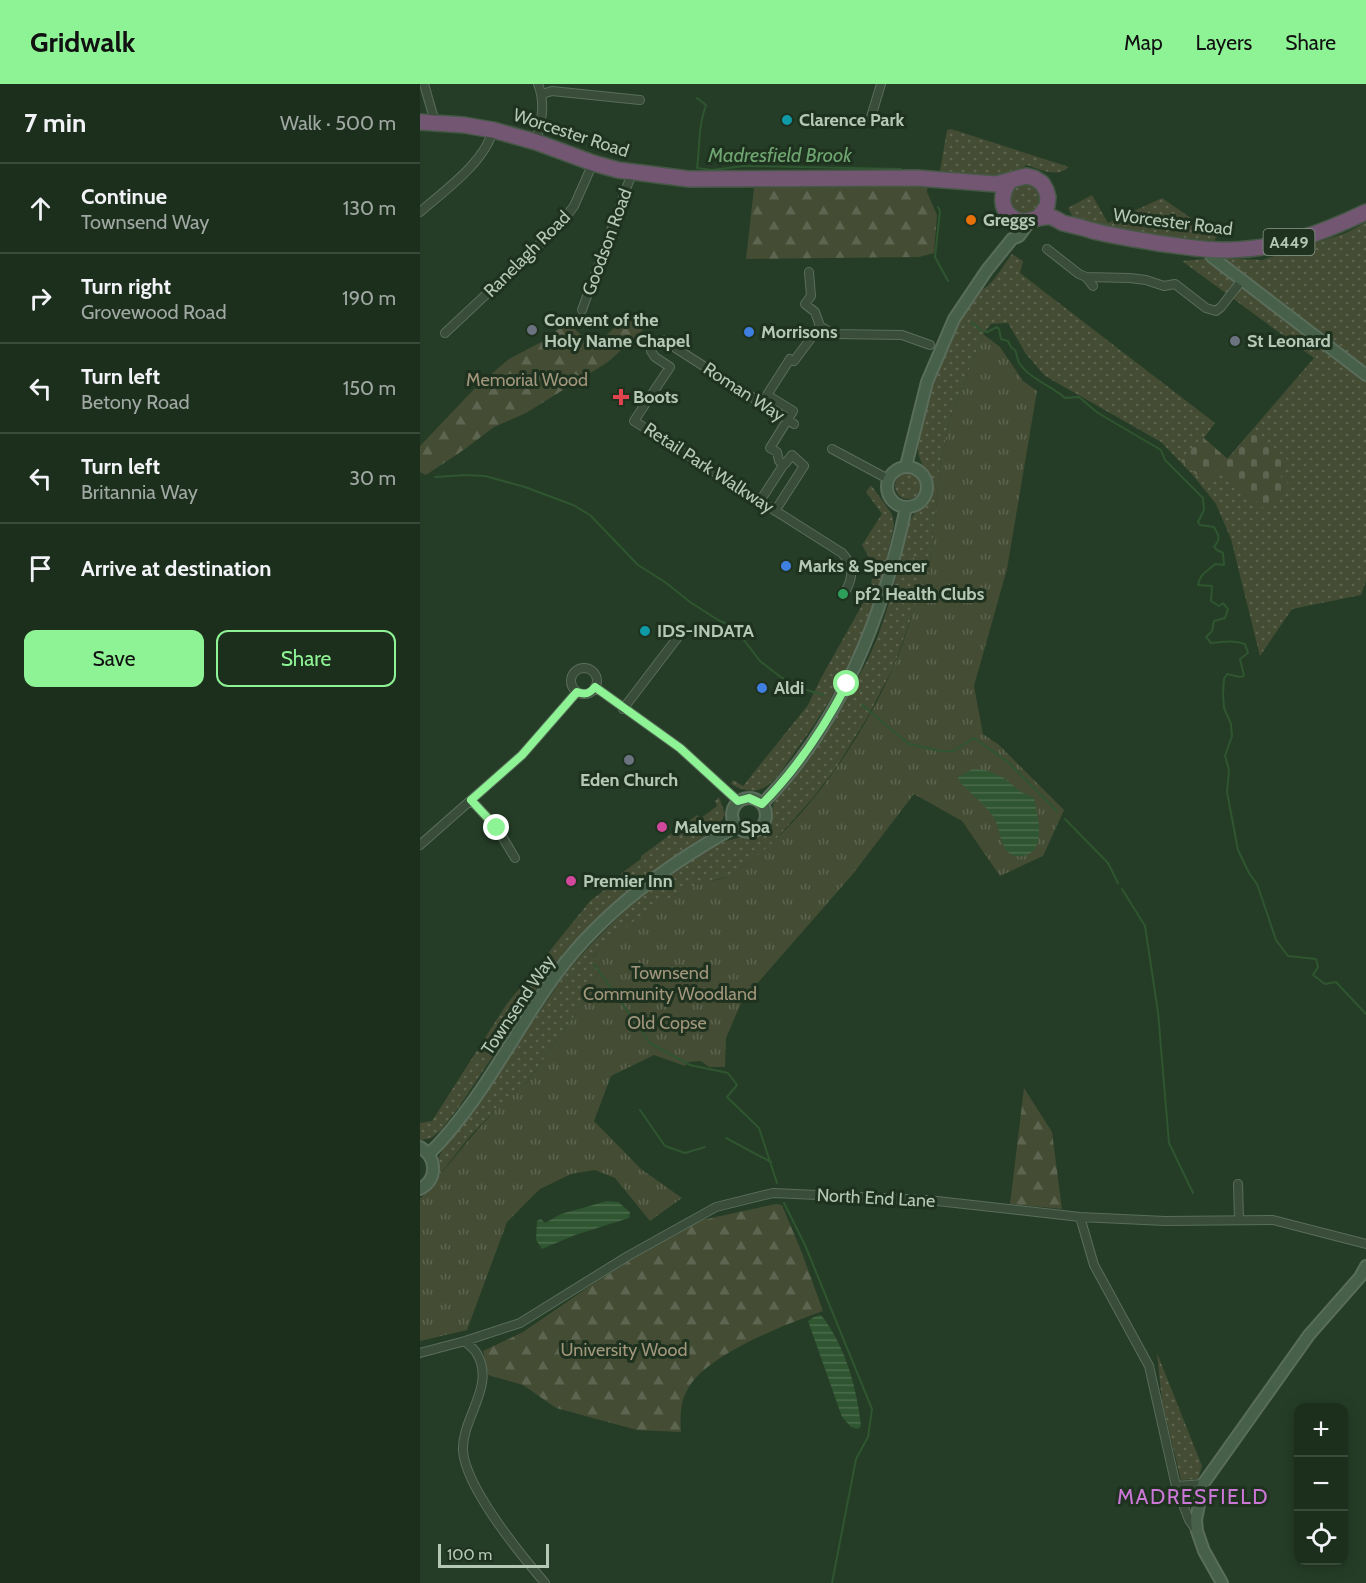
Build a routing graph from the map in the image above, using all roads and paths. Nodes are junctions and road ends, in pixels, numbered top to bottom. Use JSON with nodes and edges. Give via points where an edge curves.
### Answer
{"nodes":[{"id":1,"x":424,"y":84,"type":"edge"},
{"id":2,"x":538,"y":84,"type":"edge"},
{"id":3,"x":881,"y":84,"type":"edge"},
{"id":4,"x":542,"y":94,"type":"junction"},
{"id":5,"x":640,"y":100,"type":"dead end"},
{"id":6,"x":871,"y":117,"type":"dead end"},
{"id":7,"x":428,"y":122,"type":"edge"},
{"id":8,"x":493,"y":130,"type":"junction"},
{"id":9,"x":536,"y":142,"type":"junction"},
{"id":10,"x":593,"y":164,"type":"junction"},
{"id":11,"x":632,"y":173,"type":"junction"},
{"id":12,"x":962,"y":181,"type":"junction"},
{"id":13,"x":1010,"y":181,"type":"junction"},
{"id":14,"x":1048,"y":197,"type":"junction"},
{"id":15,"x":1002,"y":202,"type":"junction"},
{"id":16,"x":420,"y":212,"type":"edge"},
{"id":17,"x":1366,"y":212,"type":"edge"},
{"id":18,"x":1014,"y":219,"type":"junction"},
{"id":19,"x":1035,"y":219,"type":"junction"},
{"id":20,"x":1077,"y":225,"type":"junction"},
{"id":21,"x":1012,"y":239,"type":"junction"},
{"id":22,"x":1047,"y":249,"type":"dead end"},
{"id":23,"x":1207,"y":250,"type":"junction"},
{"id":24,"x":809,"y":272,"type":"dead end"},
{"id":25,"x":1086,"y":277,"type":"junction"},
{"id":26,"x":1242,"y":280,"type":"junction"},
{"id":27,"x":1093,"y":286,"type":"dead end"},
{"id":28,"x":582,"y":310,"type":"dead end"},
{"id":29,"x":820,"y":326,"type":"junction"},
{"id":30,"x":445,"y":333,"type":"dead end"},
{"id":31,"x":663,"y":340,"type":"dead end"},
{"id":32,"x":930,"y":345,"type":"dead end"},
{"id":33,"x":651,"y":351,"type":"dead end"},
{"id":34,"x":1366,"y":375,"type":"edge"},
{"id":35,"x":790,"y":422,"type":"junction"},
{"id":36,"x":832,"y":449,"type":"dead end"},
{"id":37,"x":784,"y":464,"type":"junction"},
{"id":38,"x":906,"y":466,"type":"junction"},
{"id":39,"x":888,"y":479,"type":"junction"},
{"id":40,"x":760,"y":501,"type":"junction"},
{"id":41,"x":906,"y":507,"type":"junction"},
{"id":42,"x":776,"y":511,"type":"junction"},
{"id":43,"x":846,"y":590,"type":"dead end"},
{"id":44,"x":681,"y":633,"type":"dead end"},
{"id":45,"x":595,"y":687,"type":"junction"},
{"id":46,"x":577,"y":692,"type":"junction"},
{"id":47,"x":623,"y":709,"type":"junction"},
{"id":48,"x":471,"y":800,"type":"junction"},
{"id":49,"x":738,"y":801,"type":"junction"},
{"id":50,"x":762,"y":804,"type":"junction"},
{"id":51,"x":737,"y":826,"type":"junction"},
{"id":52,"x":421,"y":841,"type":"edge"},
{"id":53,"x":515,"y":858,"type":"dead end"},
{"id":54,"x":424,"y":1150,"type":"edge"},
{"id":55,"x":1238,"y":1184,"type":"dead end"},
{"id":56,"x":420,"y":1189,"type":"edge"},
{"id":57,"x":1080,"y":1217,"type":"junction"},
{"id":58,"x":1239,"y":1219,"type":"junction"},
{"id":59,"x":1366,"y":1245,"type":"edge"},
{"id":60,"x":1366,"y":1266,"type":"edge"},
{"id":61,"x":480,"y":1336,"type":"junction"},
{"id":62,"x":465,"y":1341,"type":"junction"},
{"id":63,"x":420,"y":1353,"type":"edge"},
{"id":64,"x":477,"y":1354,"type":"junction"},
{"id":65,"x":1203,"y":1484,"type":"junction"},
{"id":66,"x":1176,"y":1486,"type":"junction"},
{"id":67,"x":1197,"y":1531,"type":"junction"},
{"id":68,"x":545,"y":1583,"type":"edge"},
{"id":69,"x":1222,"y":1583,"type":"edge"}],
"edges":[{"from":1,"to":7,"type":"street"},
{"from":2,"to":4,"type":"street"},
{"from":3,"to":6,"type":"street"},
{"from":4,"to":5,"type":"street","via":[[552,91],[627,95]]},
{"from":4,"to":9,"type":"street","via":[[543,111]]},
{"from":7,"to":8,"type":"highway","name":"Worcester Road","number":"A449"},
{"from":8,"to":9,"type":"highway","name":"Worcester Road","number":"A449"},
{"from":8,"to":16,"type":"street","via":[[477,159]]},
{"from":9,"to":10,"type":"highway","name":"Worcester Road","number":"A449"},
{"from":10,"to":11,"type":"highway","name":"Worcester Road","number":"A449"},
{"from":10,"to":30,"type":"street","name":"Ranelagh Road","via":[[574,206],[559,226]]},
{"from":11,"to":12,"type":"highway","name":"Worcester Road","number":"A449","via":[[689,179]]},
{"from":11,"to":28,"type":"street","name":"Goodson Road"},
{"from":12,"to":13,"type":"highway","number":"A449"},
{"from":12,"to":15,"type":"highway","number":"A449"},
{"from":13,"to":14,"type":"highway","number":"A449","via":[[1034,178],[1042,183]]},
{"from":13,"to":15,"type":"highway"},
{"from":14,"to":19,"type":"highway","via":[[1047,206]]},
{"from":14,"to":20,"type":"highway","number":"A449"},
{"from":15,"to":18,"type":"highway","number":"A449"},
{"from":17,"to":23,"type":"highway","name":"Worcester Road","number":"A449","via":[[1304,239]]},
{"from":18,"to":19,"type":"highway","number":"A449"},
{"from":18,"to":21,"type":"main road"},
{"from":19,"to":20,"type":"highway","number":"A449","via":[[1051,217]]},
{"from":19,"to":21,"type":"main road"},
{"from":20,"to":23,"type":"highway","name":"Worcester Road","number":"A449","via":[[1112,236]]},
{"from":21,"to":38,"type":"main road","via":[[954,318],[927,382]]},
{"from":22,"to":25,"type":"street"},
{"from":23,"to":26,"type":"main road"},
{"from":24,"to":29,"type":"street","via":[[811,296],[805,304],[815,312]]},
{"from":25,"to":26,"type":"street","via":[[1175,284],[1216,311]]},
{"from":25,"to":27,"type":"street"},
{"from":26,"to":34,"type":"main road"},
{"from":29,"to":32,"type":"street","via":[[832,334],[902,335]]},
{"from":29,"to":35,"type":"street","via":[[794,361],[790,359],[767,395],[793,411]]},
{"from":31,"to":35,"type":"street","name":"Roman Way"},
{"from":33,"to":40,"type":"street","name":"Retail Park Walkway","via":[[670,367],[634,421]]},
{"from":35,"to":37,"type":"street","via":[[770,448]]},
{"from":36,"to":39,"type":"street"},
{"from":37,"to":40,"type":"street"},
{"from":37,"to":42,"type":"street","via":[[792,455],[804,466]]},
{"from":38,"to":39,"type":"main road","via":[[896,469]]},
{"from":38,"to":41,"type":"main road","via":[[922,473],[927,485],[924,498]]},
{"from":39,"to":41,"type":"main road","via":[[886,490],[890,499]]},
{"from":40,"to":42,"type":"street","name":"Retail Park Walkway"},
{"from":41,"to":50,"type":"main road","via":[[882,601],[855,669],[816,736],[781,785]]},
{"from":42,"to":43,"type":"street","name":"Retail Park Walkway","via":[[842,553],[852,569]]},
{"from":44,"to":47,"type":"street"},
{"from":45,"to":46,"type":"street","via":[[584,694]]},
{"from":45,"to":46,"type":"street","via":[[593,672],[579,668],[570,683]]},
{"from":45,"to":47,"type":"street"},
{"from":46,"to":48,"type":"street","via":[[522,755]]},
{"from":47,"to":49,"type":"street","via":[[680,748]]},
{"from":48,"to":52,"type":"street"},
{"from":48,"to":53,"type":"street","via":[[497,828]]},
{"from":49,"to":50,"type":"main road","via":[[749,798]]},
{"from":49,"to":51,"type":"main road","via":[[732,815]]},
{"from":50,"to":51,"type":"main road","via":[[766,818],[758,830],[750,832]]},
{"from":51,"to":54,"type":"main road","name":"Townsend Way","via":[[668,869],[593,932],[551,981],[478,1096]]},
{"from":54,"to":56,"type":"main road","name":"Townsend Way","via":[[433,1160],[433,1176]]},
{"from":55,"to":58,"type":"street"},
{"from":57,"to":58,"type":"street","name":"North End Lane"},
{"from":57,"to":61,"type":"street","name":"North End Lane","via":[[928,1200],[773,1193],[716,1207],[520,1323]]},
{"from":57,"to":66,"type":"street","via":[[1094,1265],[1149,1366]]},
{"from":58,"to":59,"type":"street","name":"North End Lane","via":[[1273,1220]]},
{"from":60,"to":65,"type":"main road","via":[[1298,1350]]},
{"from":61,"to":62,"type":"street","name":"North End Lane"},
{"from":61,"to":64,"type":"street"},
{"from":62,"to":63,"type":"street","name":"North End Lane"},
{"from":62,"to":64,"type":"street"},
{"from":64,"to":68,"type":"street","via":[[484,1376],[463,1451],[469,1473],[499,1524]]},
{"from":65,"to":66,"type":"street"},
{"from":65,"to":67,"type":"main road"},
{"from":66,"to":67,"type":"street"},
{"from":67,"to":69,"type":"main road"}]}
